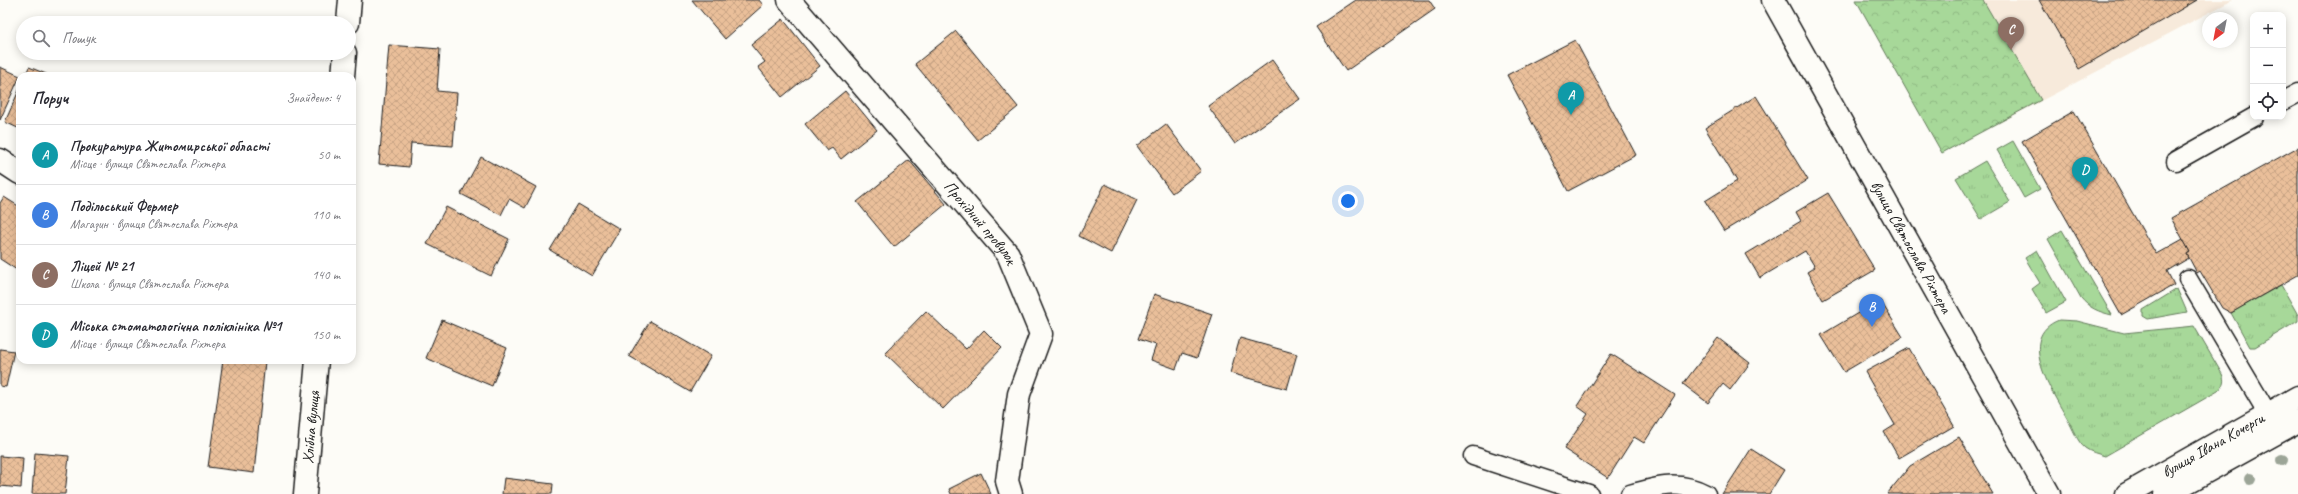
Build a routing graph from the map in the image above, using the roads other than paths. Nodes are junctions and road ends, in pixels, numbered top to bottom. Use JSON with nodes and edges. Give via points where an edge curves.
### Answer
{"nodes":[{"id":1,"x":350,"y":0,"type":"edge"},
{"id":2,"x":789,"y":0,"type":"edge"},
{"id":3,"x":1773,"y":0,"type":"edge"},
{"id":4,"x":349,"y":16,"type":"edge"},
{"id":5,"x":344,"y":60,"type":"edge"},
{"id":6,"x":343,"y":72,"type":"edge"},
{"id":7,"x":2298,"y":93,"type":"edge"},
{"id":8,"x":2286,"y":99,"type":"edge"},
{"id":9,"x":2250,"y":119,"type":"edge"},
{"id":10,"x":0,"y":160,"type":"edge"},
{"id":11,"x":2176,"y":161,"type":"dead end"},
{"id":12,"x":16,"y":170,"type":"edge"},
{"id":13,"x":2188,"y":279,"type":"dead end"},
{"id":14,"x":314,"y":364,"type":"edge"},
{"id":15,"x":2298,"y":397,"type":"edge"},
{"id":16,"x":2268,"y":414,"type":"junction"},
{"id":17,"x":2298,"y":421,"type":"edge"},
{"id":18,"x":1473,"y":456,"type":"dead end"},
{"id":19,"x":305,"y":494,"type":"edge"},
{"id":20,"x":1011,"y":494,"type":"edge"},
{"id":21,"x":1588,"y":494,"type":"edge"},
{"id":22,"x":1630,"y":494,"type":"edge"},
{"id":23,"x":1706,"y":494,"type":"edge"},
{"id":24,"x":2049,"y":494,"type":"edge"},
{"id":25,"x":2128,"y":494,"type":"edge"},
{"id":26,"x":2166,"y":494,"type":"edge"}],
"edges":[{"from":1,"to":4,"type":"street"},
{"from":2,"to":20,"type":"street","name":"Прохідний провулок","via":[[1008,254],[1041,334],[1019,394],[1007,481]]},
{"from":3,"to":24,"type":"street","name":"вулиця Святослава Ріхтера"},
{"from":5,"to":6,"type":"street"},
{"from":7,"to":8,"type":"lane"},
{"from":9,"to":11,"type":"lane"},
{"from":10,"to":12,"type":"street"},
{"from":13,"to":16,"type":"lane"},
{"from":14,"to":19,"type":"street","name":"Хлібна вулиця"},
{"from":15,"to":16,"type":"street","name":"вулиця Івана Кочерги"},
{"from":16,"to":25,"type":"street","name":"вулиця Івана Кочерги"},
{"from":17,"to":26,"type":"street","name":"вулиця Івана Кочерги"},
{"from":18,"to":21,"type":"lane"},
{"from":22,"to":23,"type":"lane","via":[[1663,485],[1694,488]]}]}
